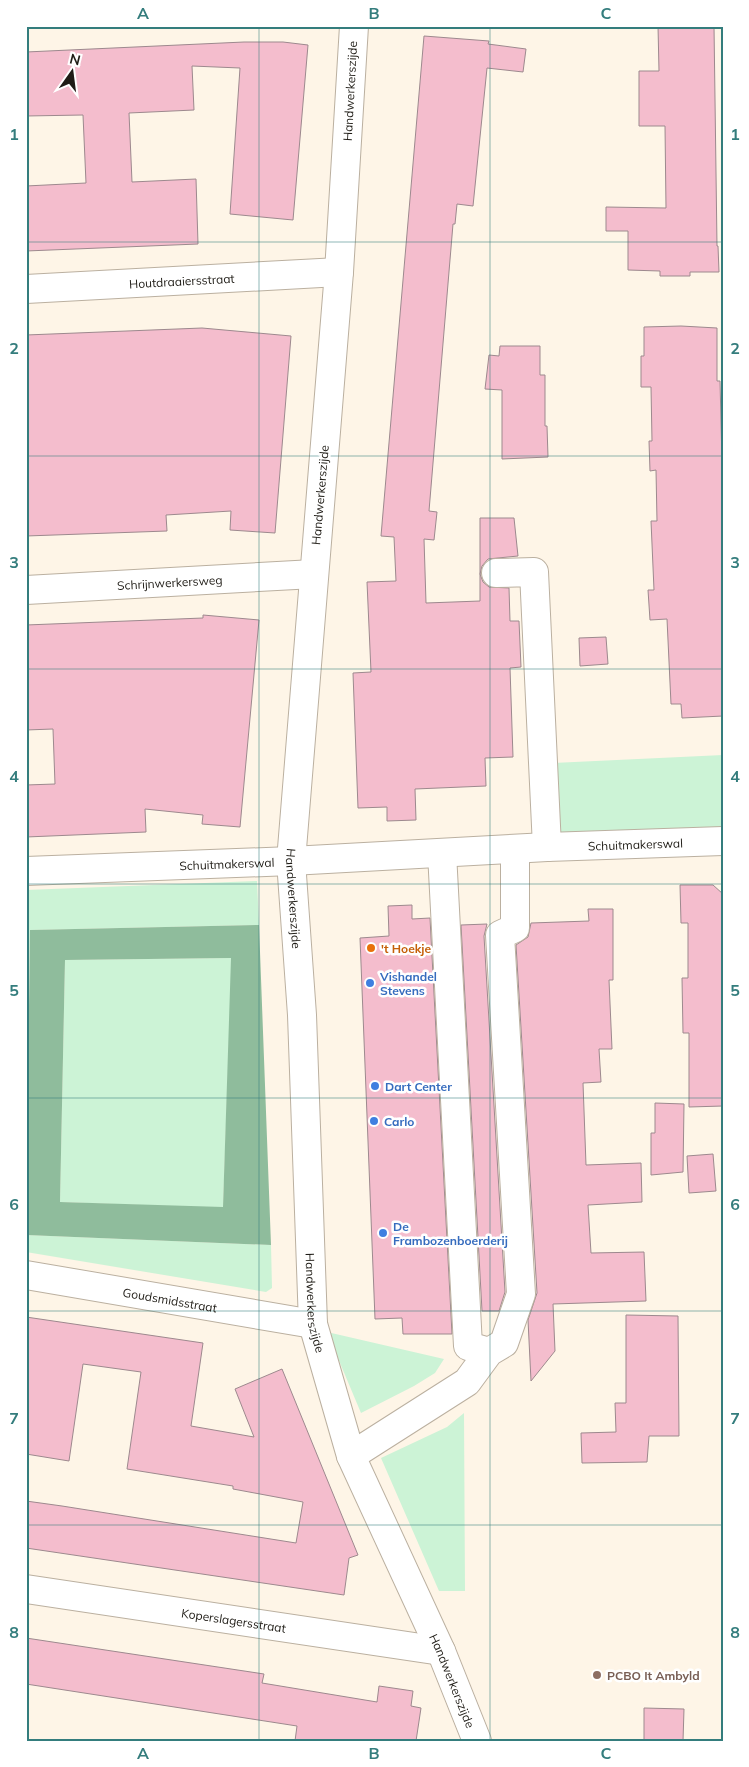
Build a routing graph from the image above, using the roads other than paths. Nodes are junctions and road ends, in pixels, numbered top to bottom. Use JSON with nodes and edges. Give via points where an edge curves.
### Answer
{"nodes":[{"id":1,"x":354,"y":26,"type":"edge"},
{"id":2,"x":339,"y":272,"type":"junction"},
{"id":3,"x":26,"y":289,"type":"edge"},
{"id":4,"x":496,"y":573,"type":"dead end"},
{"id":5,"x":314,"y":574,"type":"junction"},
{"id":6,"x":26,"y":590,"type":"edge"},
{"id":7,"x":723,"y":841,"type":"edge"},
{"id":8,"x":547,"y":847,"type":"junction"},
{"id":9,"x":515,"y":850,"type":"junction"},
{"id":10,"x":442,"y":853,"type":"junction"},
{"id":11,"x":291,"y":861,"type":"junction"},
{"id":12,"x":26,"y":871,"type":"edge"},
{"id":13,"x":26,"y":1275,"type":"edge"},
{"id":14,"x":313,"y":1324,"type":"junction"},
{"id":15,"x":489,"y":1352,"type":"junction"},
{"id":16,"x":352,"y":1456,"type":"junction"},
{"id":17,"x":26,"y":1589,"type":"edge"},
{"id":18,"x":441,"y":1651,"type":"junction"},
{"id":19,"x":477,"y":1741,"type":"edge"}],
"edges":[{"from":1,"to":2,"type":"street","name":"Handwerkerszijde"},
{"from":2,"to":3,"type":"street","name":"Houtdraaiersstraat"},
{"from":2,"to":5,"type":"street","name":"Handwerkerszijde"},
{"from":4,"to":8,"type":"street","via":[[534,572]]},
{"from":5,"to":6,"type":"street","name":"Schrijnwerkersweg"},
{"from":5,"to":11,"type":"street","name":"Handwerkerszijde"},
{"from":7,"to":8,"type":"street","name":"Schuitmakerswal"},
{"from":8,"to":9,"type":"street","name":"Schuitmakerswal"},
{"from":9,"to":10,"type":"street","name":"Schuitmakerswal"},
{"from":9,"to":15,"type":"street","via":[[515,928],[500,934],[522,1294],[504,1343]]},
{"from":10,"to":11,"type":"street","name":"Schuitmakerswal"},
{"from":10,"to":15,"type":"street","via":[[468,1346]]},
{"from":11,"to":12,"type":"street","name":"Schuitmakerswal"},
{"from":11,"to":14,"type":"street","name":"Handwerkerszijde","via":[[302,1015]]},
{"from":13,"to":14,"type":"street","name":"Goudsmidsstraat"},
{"from":14,"to":16,"type":"street","name":"Handwerkerszijde"},
{"from":15,"to":16,"type":"street","via":[[467,1382]]},
{"from":16,"to":18,"type":"street","name":"Handwerkerszijde"},
{"from":17,"to":18,"type":"street","name":"Koperslagersstraat"},
{"from":18,"to":19,"type":"street","name":"Handwerkerszijde"}]}
